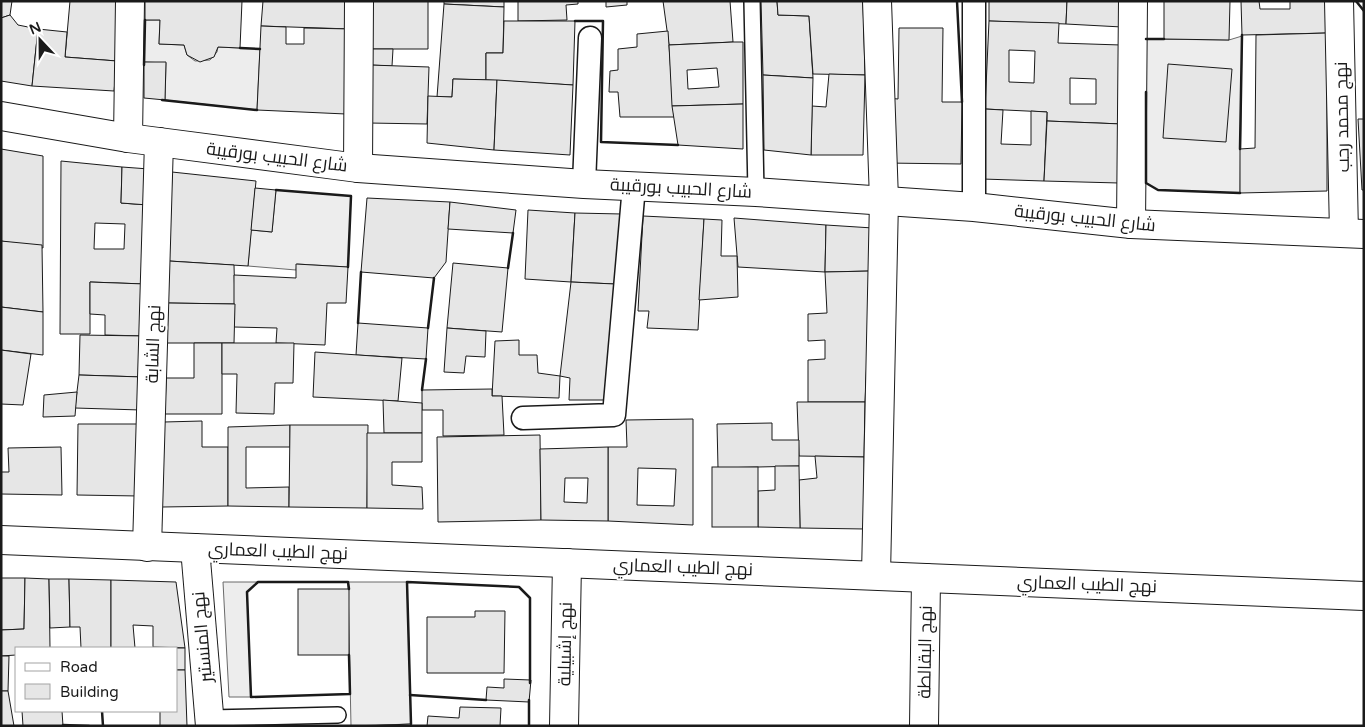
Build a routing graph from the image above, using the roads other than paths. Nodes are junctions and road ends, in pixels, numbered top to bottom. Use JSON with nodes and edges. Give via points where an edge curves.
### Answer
{"nodes":[{"id":1,"x":130,"y":1,"type":"edge"},
{"id":2,"x":359,"y":1,"type":"edge"},
{"id":3,"x":752,"y":1,"type":"edge"},
{"id":4,"x":877,"y":1,"type":"edge"},
{"id":5,"x":974,"y":1,"type":"edge"},
{"id":6,"x":1133,"y":1,"type":"edge"},
{"id":7,"x":1339,"y":1,"type":"edge"},
{"id":8,"x":590,"y":38,"type":"dead end"},
{"id":9,"x":1,"y":116,"type":"edge"},
{"id":10,"x":128,"y":138,"type":"junction"},
{"id":11,"x":159,"y":142,"type":"junction"},
{"id":12,"x":358,"y":168,"type":"junction"},
{"id":13,"x":584,"y":184,"type":"junction"},
{"id":14,"x":634,"y":186,"type":"junction"},
{"id":15,"x":756,"y":192,"type":"junction"},
{"id":16,"x":884,"y":200,"type":"junction"},
{"id":17,"x":974,"y":207,"type":"junction"},
{"id":18,"x":1130,"y":224,"type":"junction"},
{"id":19,"x":1354,"y":233,"type":"edge"},
{"id":20,"x":523,"y":418,"type":"dead end"},
{"id":21,"x":1,"y":540,"type":"edge"},
{"id":22,"x":148,"y":546,"type":"junction"},
{"id":23,"x":195,"y":548,"type":"junction"},
{"id":24,"x":567,"y":563,"type":"junction"},
{"id":25,"x":876,"y":575,"type":"junction"},
{"id":26,"x":926,"y":578,"type":"junction"},
{"id":27,"x":1364,"y":596,"type":"edge"},
{"id":28,"x":338,"y":715,"type":"dead end"},
{"id":29,"x":209,"y":722,"type":"edge"},
{"id":30,"x":564,"y":726,"type":"edge"},
{"id":31,"x":924,"y":726,"type":"edge"}],
"edges":[{"from":1,"to":10,"type":"street"},
{"from":2,"to":12,"type":"street"},
{"from":3,"to":15,"type":"lane"},
{"from":4,"to":16,"type":"street"},
{"from":5,"to":17,"type":"street"},
{"from":6,"to":18,"type":"street"},
{"from":7,"to":19,"type":"street","name":"نهج محمد رجب"},
{"from":8,"to":13,"type":"street"},
{"from":9,"to":10,"type":"street","name":"شارع الحبيب بورقيبة"},
{"from":10,"to":11,"type":"street","name":"شارع الحبيب بورقيبة"},
{"from":11,"to":12,"type":"street","name":"شارع الحبيب بورقيبة"},
{"from":11,"to":22,"type":"street","name":"نهج الشابة"},
{"from":12,"to":13,"type":"street","name":"شارع الحبيب بورقيبة"},
{"from":13,"to":14,"type":"street","name":"شارع الحبيب بورقيبة"},
{"from":14,"to":15,"type":"street","name":"شارع الحبيب بورقيبة"},
{"from":14,"to":20,"type":"street","via":[[614,415]]},
{"from":15,"to":16,"type":"street","name":"شارع الحبيب بورقيبة"},
{"from":16,"to":17,"type":"street","name":"شارع الحبيب بورقيبة"},
{"from":16,"to":25,"type":"street"},
{"from":17,"to":18,"type":"street","name":"شارع الحبيب بورقيبة"},
{"from":18,"to":19,"type":"street","name":"شارع الحبيب بورقيبة"},
{"from":21,"to":22,"type":"street","name":"نهج الطيب العماري"},
{"from":22,"to":23,"type":"street","name":"نهج الطيب العماري"},
{"from":23,"to":24,"type":"street","name":"نهج الطيب العماري"},
{"from":23,"to":29,"type":"street","name":"نهج المنستير"},
{"from":24,"to":25,"type":"street","name":"نهج الطيب العماري"},
{"from":24,"to":30,"type":"street","name":"نهج إشبيلية"},
{"from":25,"to":26,"type":"street","name":"نهج الطيب العماري"},
{"from":26,"to":27,"type":"street","name":"نهج الطيب العماري"},
{"from":26,"to":31,"type":"street","name":"نهج البقالطة"},
{"from":28,"to":29,"type":"lane"}]}
